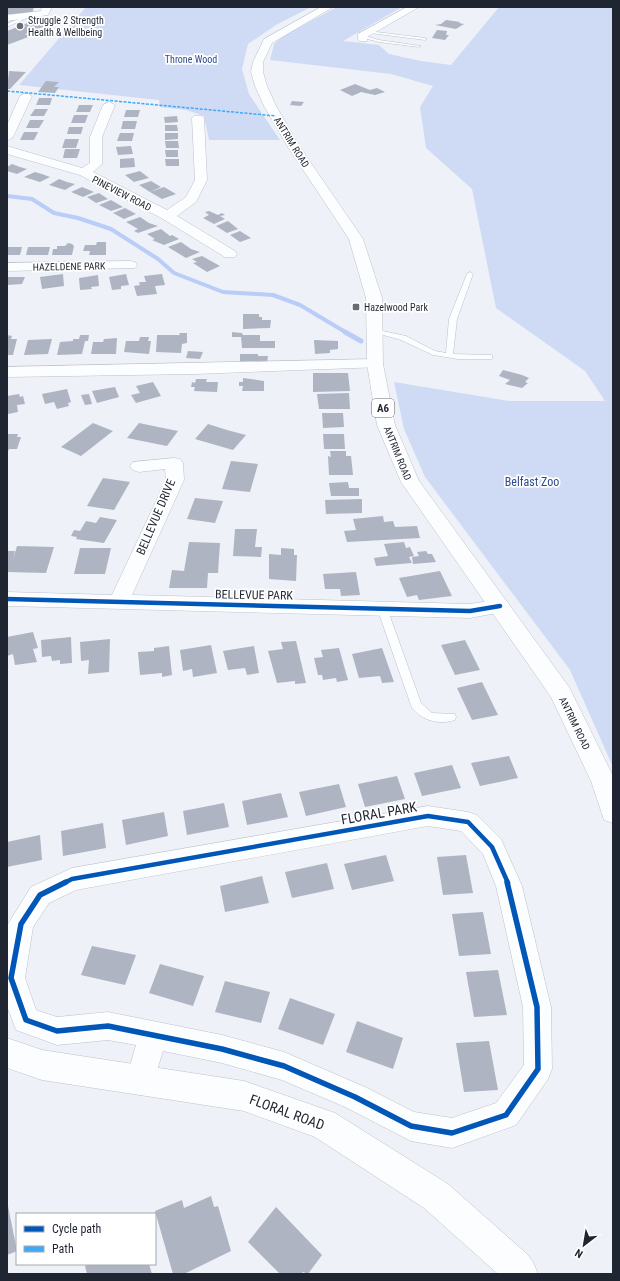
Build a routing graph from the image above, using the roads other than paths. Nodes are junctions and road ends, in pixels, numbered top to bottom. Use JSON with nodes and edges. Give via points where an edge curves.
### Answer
{"nodes":[{"id":1,"x":47,"y":7,"type":"edge"},
{"id":2,"x":328,"y":7,"type":"edge"},
{"id":3,"x":414,"y":7,"type":"edge"},
{"id":4,"x":27,"y":17,"type":"junction"},
{"id":5,"x":7,"y":18,"type":"edge"},
{"id":6,"x":7,"y":26,"type":"edge"},
{"id":7,"x":364,"y":36,"type":"junction"},
{"id":8,"x":425,"y":39,"type":"dead end"},
{"id":9,"x":419,"y":46,"type":"dead end"},
{"id":10,"x":26,"y":96,"type":"dead end"},
{"id":11,"x":109,"y":105,"type":"dead end"},
{"id":12,"x":198,"y":118,"type":"dead end"},
{"id":13,"x":7,"y":137,"type":"edge"},
{"id":14,"x":7,"y":150,"type":"edge"},
{"id":15,"x":84,"y":172,"type":"junction"},
{"id":16,"x":168,"y":216,"type":"junction"},
{"id":17,"x":230,"y":254,"type":"dead end"},
{"id":18,"x":130,"y":265,"type":"dead end"},
{"id":19,"x":7,"y":267,"type":"edge"},
{"id":20,"x":470,"y":274,"type":"dead end"},
{"id":21,"x":373,"y":331,"type":"junction"},
{"id":22,"x":449,"y":356,"type":"junction"},
{"id":23,"x":489,"y":357,"type":"dead end"},
{"id":24,"x":375,"y":364,"type":"junction"},
{"id":25,"x":7,"y":372,"type":"edge"},
{"id":26,"x":139,"y":466,"type":"dead end"},
{"id":27,"x":7,"y":599,"type":"edge"},
{"id":28,"x":119,"y":601,"type":"junction"},
{"id":29,"x":500,"y":606,"type":"junction"},
{"id":30,"x":382,"y":608,"type":"junction"},
{"id":31,"x":451,"y":717,"type":"dead end"},
{"id":32,"x":613,"y":812,"type":"edge"},
{"id":33,"x":153,"y":1034,"type":"junction"},
{"id":34,"x":7,"y":1053,"type":"edge"},
{"id":35,"x":141,"y":1080,"type":"junction"},
{"id":36,"x":521,"y":1274,"type":"edge"}],
"edges":[{"from":1,"to":4,"type":"street","via":[[45,13]]},
{"from":2,"to":21,"type":"main road","name":"ANTRIM ROAD","number":"A6","via":[[272,38],[261,53],[257,72],[270,106],[294,147],[356,239],[374,298]]},
{"from":3,"to":7,"type":"street"},
{"from":4,"to":5,"type":"street"},
{"from":4,"to":6,"type":"lane"},
{"from":7,"to":8,"type":"lane"},
{"from":7,"to":9,"type":"lane","via":[[379,41]]},
{"from":10,"to":13,"type":"street"},
{"from":11,"to":15,"type":"street","via":[[96,137],[96,164]]},
{"from":12,"to":16,"type":"street","via":[[201,180],[191,199]]},
{"from":14,"to":15,"type":"street","name":"PINEVIEW ROAD"},
{"from":15,"to":16,"type":"street","name":"PINEVIEW ROAD"},
{"from":16,"to":17,"type":"street","name":"PINEVIEW ROAD"},
{"from":18,"to":19,"type":"street","name":"HAZELDENE PARK"},
{"from":20,"to":22,"type":"lane","via":[[453,319]]},
{"from":21,"to":22,"type":"lane","via":[[403,338],[433,353]]},
{"from":21,"to":24,"type":"main road","name":"ANTRIM ROAD","number":"A6"},
{"from":22,"to":23,"type":"lane"},
{"from":24,"to":25,"type":"street"},
{"from":24,"to":29,"type":"main road","name":"ANTRIM ROAD","number":"A6","via":[[386,425],[410,482]]},
{"from":26,"to":28,"type":"street","name":"BELLEVUE DRIVE","via":[[174,463],[175,480]]},
{"from":27,"to":28,"type":"street","name":"BELLEVUE PARK"},
{"from":28,"to":30,"type":"street","name":"BELLEVUE PARK"},
{"from":29,"to":30,"type":"street","name":"BELLEVUE PARK","via":[[470,611]]},
{"from":29,"to":32,"type":"main road","name":"ANTRIM ROAD","number":"A6","via":[[561,693],[603,781]]},
{"from":30,"to":31,"type":"lane","via":[[416,705],[422,714],[433,718]]},
{"from":33,"to":33,"type":"street","name":"FLORAL PARK","via":[[108,1026],[57,1031],[26,1020],[11,978],[21,924],[40,895],[72,879],[428,816],[468,822],[492,846],[508,886],[537,1007],[538,1069],[506,1115],[452,1133],[411,1126],[355,1097],[284,1066]]},
{"from":33,"to":35,"type":"street"},
{"from":34,"to":35,"type":"main road","name":"FLORAL ROAD","via":[[42,1064]]},
{"from":35,"to":36,"type":"main road","name":"FLORAL ROAD","via":[[244,1096],[324,1124],[436,1196]]}]}
